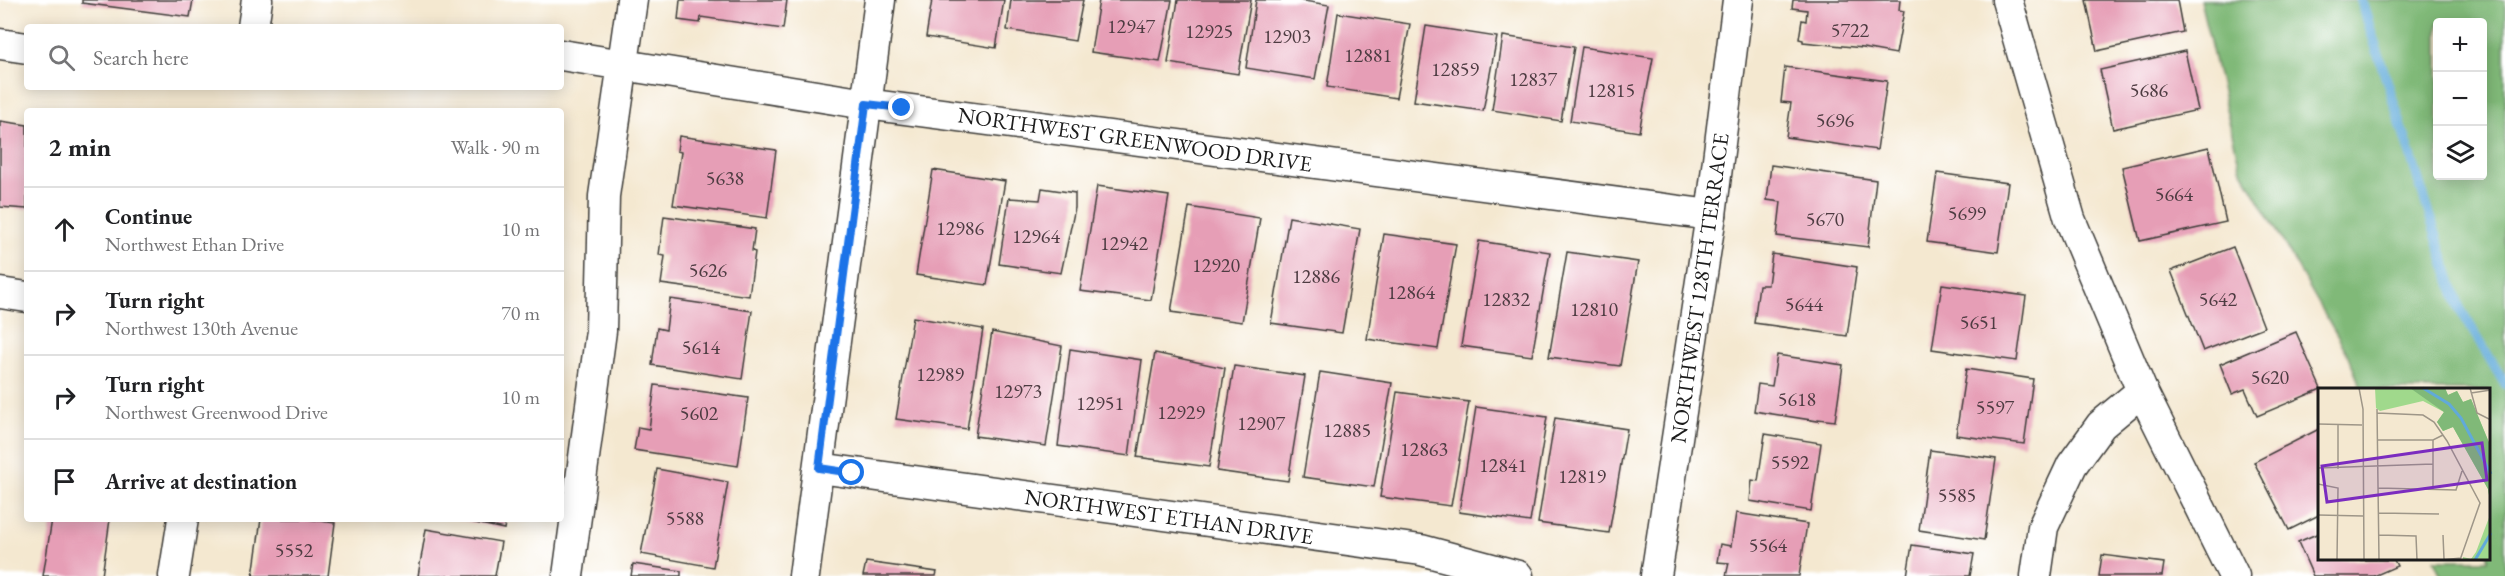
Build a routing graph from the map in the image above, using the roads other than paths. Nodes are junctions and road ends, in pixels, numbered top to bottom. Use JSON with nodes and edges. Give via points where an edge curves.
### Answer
{"nodes":[{"id":1,"x":257,"y":0,"type":"edge"},
{"id":2,"x":632,"y":0,"type":"edge"},
{"id":3,"x":880,"y":0,"type":"edge"},
{"id":4,"x":1738,"y":0,"type":"edge"},
{"id":5,"x":2007,"y":0,"type":"edge"},
{"id":6,"x":253,"y":24,"type":"edge"},
{"id":7,"x":0,"y":44,"type":"edge"},
{"id":8,"x":24,"y":48,"type":"edge"},
{"id":9,"x":564,"y":55,"type":"edge"},
{"id":10,"x":622,"y":65,"type":"junction"},
{"id":11,"x":866,"y":104,"type":"junction"},
{"id":12,"x":1711,"y":215,"type":"junction"},
{"id":13,"x":2142,"y":391,"type":"junction"},
{"id":14,"x":819,"y":468,"type":"junction"},
{"id":15,"x":183,"y":522,"type":"edge"},
{"id":16,"x":174,"y":576,"type":"edge"},
{"id":17,"x":568,"y":576,"type":"edge"},
{"id":18,"x":804,"y":576,"type":"edge"},
{"id":19,"x":1518,"y":576,"type":"edge"},
{"id":20,"x":1656,"y":576,"type":"edge"},
{"id":21,"x":2036,"y":576,"type":"edge"},
{"id":22,"x":2234,"y":576,"type":"edge"}],
"edges":[{"from":1,"to":6,"type":"street"},
{"from":2,"to":10,"type":"street"},
{"from":3,"to":11,"type":"street"},
{"from":4,"to":12,"type":"street","name":"NORTHWEST 128TH TERRACE"},
{"from":5,"to":13,"type":"street","via":[[2070,219]]},
{"from":7,"to":8,"type":"street"},
{"from":9,"to":10,"type":"street","name":"NORTHWEST GREENWOOD DRIVE"},
{"from":10,"to":11,"type":"street","name":"NORTHWEST GREENWOOD DRIVE"},
{"from":10,"to":17,"type":"street","via":[[604,196],[601,331]]},
{"from":11,"to":12,"type":"street","name":"NORTHWEST GREENWOOD DRIVE"},
{"from":11,"to":14,"type":"street"},
{"from":12,"to":20,"type":"street","name":"NORTHWEST 128TH TERRACE"},
{"from":13,"to":21,"type":"street","via":[[2101,425],[2072,465],[2043,527]]},
{"from":13,"to":22,"type":"street"},
{"from":14,"to":18,"type":"street"},
{"from":14,"to":19,"type":"street","name":"NORTHWEST ETHAN DRIVE","via":[[1421,550]]},
{"from":15,"to":16,"type":"street"}]}
